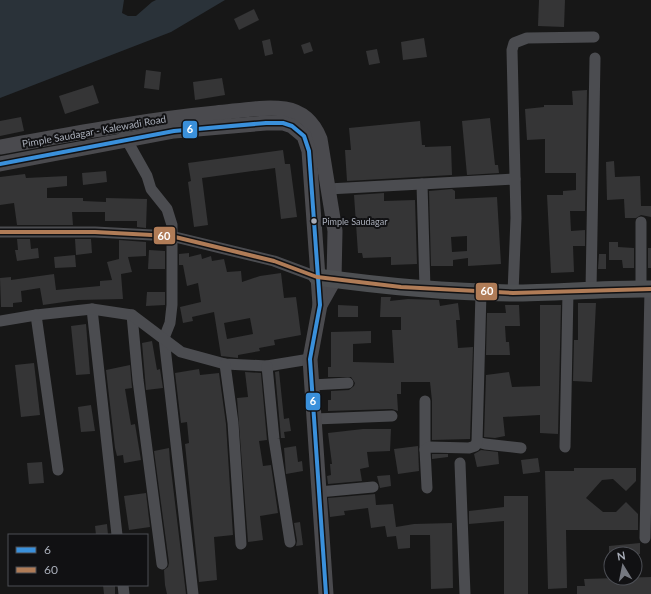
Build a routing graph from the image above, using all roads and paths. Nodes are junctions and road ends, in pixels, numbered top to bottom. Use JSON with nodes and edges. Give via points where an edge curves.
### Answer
{"nodes":[{"id":1,"x":594,"y":37,"type":"dead end"},
{"id":2,"x":595,"y":58,"type":"dead end"},
{"id":3,"x":121,"y":126,"type":"junction"},
{"id":4,"x":126,"y":141,"type":"junction"},
{"id":5,"x":0,"y":147,"type":"edge"},
{"id":6,"x":0,"y":164,"type":"edge"},
{"id":7,"x":515,"y":179,"type":"junction"},
{"id":8,"x":422,"y":184,"type":"junction"},
{"id":9,"x":328,"y":189,"type":"junction"},
{"id":10,"x":641,"y":222,"type":"dead end"},
{"id":11,"x":0,"y":232,"type":"edge"},
{"id":12,"x":171,"y":236,"type":"junction"},
{"id":13,"x":316,"y":277,"type":"junction"},
{"id":14,"x":334,"y":280,"type":"junction"},
{"id":15,"x":648,"y":288,"type":"edge"},
{"id":16,"x":425,"y":289,"type":"junction"},
{"id":17,"x":568,"y":290,"type":"junction"},
{"id":18,"x":591,"y":290,"type":"junction"},
{"id":19,"x":481,"y":292,"type":"junction"},
{"id":20,"x":513,"y":293,"type":"junction"},
{"id":21,"x":320,"y":306,"type":"junction"},
{"id":22,"x":92,"y":309,"type":"junction"},
{"id":23,"x":36,"y":315,"type":"junction"},
{"id":24,"x":132,"y":315,"type":"junction"},
{"id":25,"x":0,"y":321,"type":"edge"},
{"id":26,"x":164,"y":338,"type":"junction"},
{"id":27,"x":310,"y":359,"type":"junction"},
{"id":28,"x":225,"y":364,"type":"junction"},
{"id":29,"x":267,"y":366,"type":"junction"},
{"id":30,"x":348,"y":383,"type":"dead end"},
{"id":31,"x":312,"y":385,"type":"junction"},
{"id":32,"x":425,"y":401,"type":"dead end"},
{"id":33,"x":392,"y":416,"type":"dead end"},
{"id":34,"x":315,"y":419,"type":"junction"},
{"id":35,"x":477,"y":442,"type":"junction"},
{"id":36,"x":565,"y":446,"type":"dead end"},
{"id":37,"x":521,"y":448,"type":"dead end"},
{"id":38,"x":425,"y":450,"type":"junction"},
{"id":39,"x":460,"y":463,"type":"dead end"},
{"id":40,"x":58,"y":470,"type":"dead end"},
{"id":41,"x":372,"y":487,"type":"dead end"},
{"id":42,"x":427,"y":488,"type":"dead end"},
{"id":43,"x":319,"y":492,"type":"junction"},
{"id":44,"x":118,"y":534,"type":"edge"},
{"id":45,"x":645,"y":538,"type":"dead end"},
{"id":46,"x":290,"y":542,"type":"dead end"},
{"id":47,"x":241,"y":544,"type":"dead end"},
{"id":48,"x":162,"y":564,"type":"dead end"},
{"id":49,"x":193,"y":594,"type":"edge"},
{"id":50,"x":326,"y":594,"type":"edge"},
{"id":51,"x":465,"y":594,"type":"edge"}],
"edges":[{"from":1,"to":7,"type":"street","via":[[527,38],[514,43],[512,50]]},
{"from":2,"to":18,"type":"street"},
{"from":3,"to":4,"type":"street"},
{"from":3,"to":5,"type":"main road","name":"Pimple Saudagar - Kalewadi Road"},
{"from":3,"to":9,"type":"main road","name":"Pimple Saudagar - Kalewadi Road","via":[[173,117],[286,109],[306,119],[316,129]]},
{"from":4,"to":6,"type":"main road","name":"Pimple Saudagar - Kalewadi Road"},
{"from":4,"to":12,"type":"street","via":[[147,176],[151,189],[167,209],[172,225]]},
{"from":4,"to":13,"type":"main road","name":"Pimple Saudagar - Kalewadi Road","via":[[174,130],[266,123],[283,123],[300,131],[309,151]]},
{"from":7,"to":8,"type":"street"},
{"from":7,"to":20,"type":"street"},
{"from":8,"to":9,"type":"street"},
{"from":8,"to":16,"type":"street"},
{"from":9,"to":14,"type":"main road","name":"Pimple Saudagar - Kalewadi Road","via":[[335,231]]},
{"from":10,"to":15,"type":"street"},
{"from":11,"to":12,"type":"street","via":[[95,232]]},
{"from":12,"to":13,"type":"street","via":[[268,259]]},
{"from":12,"to":26,"type":"street","via":[[171,311],[169,327]]},
{"from":13,"to":14,"type":"main road"},
{"from":13,"to":21,"type":"main road","name":"Pimple Saudagar - Kalewadi Road"},
{"from":14,"to":16,"type":"main road"},
{"from":14,"to":21,"type":"main road"},
{"from":15,"to":18,"type":"main road"},
{"from":15,"to":45,"type":"street"},
{"from":16,"to":19,"type":"main road"},
{"from":17,"to":18,"type":"main road"},
{"from":17,"to":20,"type":"main road"},
{"from":17,"to":36,"type":"street"},
{"from":19,"to":20,"type":"main road"},
{"from":19,"to":35,"type":"street"},
{"from":21,"to":27,"type":"main road"},
{"from":22,"to":23,"type":"street"},
{"from":22,"to":24,"type":"street"},
{"from":22,"to":44,"type":"street"},
{"from":23,"to":25,"type":"street"},
{"from":23,"to":40,"type":"street"},
{"from":24,"to":26,"type":"street"},
{"from":24,"to":48,"type":"street"},
{"from":26,"to":28,"type":"street","via":[[181,352]]},
{"from":26,"to":49,"type":"street"},
{"from":27,"to":29,"type":"street"},
{"from":27,"to":31,"type":"main road"},
{"from":28,"to":29,"type":"street"},
{"from":28,"to":47,"type":"street","via":[[233,423]]},
{"from":29,"to":46,"type":"street","via":[[274,439]]},
{"from":30,"to":31,"type":"street"},
{"from":31,"to":34,"type":"main road"},
{"from":32,"to":38,"type":"street"},
{"from":33,"to":34,"type":"street"},
{"from":34,"to":43,"type":"main road"},
{"from":35,"to":37,"type":"street"},
{"from":35,"to":38,"type":"street","via":[[469,448],[428,447]]},
{"from":38,"to":42,"type":"street"},
{"from":39,"to":51,"type":"street"},
{"from":41,"to":43,"type":"street"},
{"from":43,"to":50,"type":"main road"}]}
